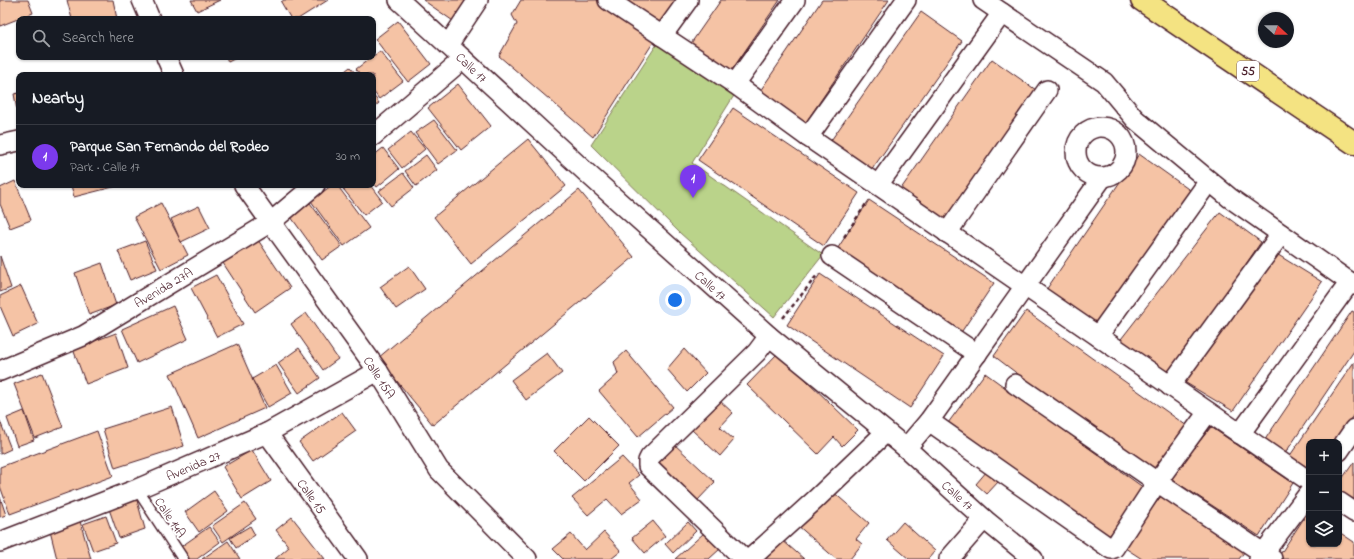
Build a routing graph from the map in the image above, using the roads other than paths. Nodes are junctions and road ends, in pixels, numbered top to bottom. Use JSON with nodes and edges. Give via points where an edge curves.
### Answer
{"nodes":[{"id":1,"x":142,"y":0,"type":"edge"},
{"id":2,"x":399,"y":0,"type":"edge"},
{"id":3,"x":478,"y":0,"type":"edge"},
{"id":4,"x":608,"y":0,"type":"edge"},
{"id":5,"x":688,"y":0,"type":"edge"},
{"id":6,"x":794,"y":0,"type":"edge"},
{"id":7,"x":906,"y":0,"type":"edge"},
{"id":8,"x":983,"y":0,"type":"edge"},
{"id":9,"x":1142,"y":0,"type":"edge"},
{"id":10,"x":1002,"y":13,"type":"junction"},
{"id":11,"x":149,"y":16,"type":"edge"},
{"id":12,"x":662,"y":36,"type":"junction"},
{"id":13,"x":448,"y":45,"type":"junction"},
{"id":14,"x":463,"y":59,"type":"junction"},
{"id":15,"x":167,"y":60,"type":"edge"},
{"id":16,"x":173,"y":72,"type":"edge"},
{"id":17,"x":735,"y":84,"type":"junction"},
{"id":18,"x":1047,"y":90,"type":"dead end"},
{"id":19,"x":376,"y":133,"type":"edge"},
{"id":20,"x":808,"y":137,"type":"junction"},
{"id":21,"x":16,"y":142,"type":"edge"},
{"id":22,"x":1354,"y":143,"type":"edge"},
{"id":23,"x":0,"y":145,"type":"edge"},
{"id":24,"x":1102,"y":178,"type":"dead end"},
{"id":25,"x":1209,"y":181,"type":"junction"},
{"id":26,"x":878,"y":186,"type":"junction"},
{"id":27,"x":246,"y":188,"type":"edge"},
{"id":28,"x":311,"y":188,"type":"edge"},
{"id":29,"x":271,"y":222,"type":"junction"},
{"id":30,"x":947,"y":233,"type":"junction"},
{"id":31,"x":1281,"y":234,"type":"junction"},
{"id":32,"x":832,"y":256,"type":"dead end"},
{"id":33,"x":1352,"y":283,"type":"edge"},
{"id":34,"x":1025,"y":286,"type":"junction"},
{"id":35,"x":769,"y":336,"type":"junction"},
{"id":36,"x":1098,"y":336,"type":"junction"},
{"id":37,"x":977,"y":354,"type":"junction"},
{"id":38,"x":0,"y":370,"type":"edge"},
{"id":39,"x":378,"y":371,"type":"junction"},
{"id":40,"x":1015,"y":384,"type":"dead end"},
{"id":41,"x":1170,"y":386,"type":"junction"},
{"id":42,"x":1208,"y":412,"type":"junction"},
{"id":43,"x":929,"y":421,"type":"junction"},
{"id":44,"x":1354,"y":429,"type":"edge"},
{"id":45,"x":886,"y":432,"type":"junction"},
{"id":46,"x":267,"y":433,"type":"junction"},
{"id":47,"x":1240,"y":434,"type":"junction"},
{"id":48,"x":1342,"y":447,"type":"edge"},
{"id":49,"x":906,"y":448,"type":"junction"},
{"id":50,"x":1306,"y":479,"type":"edge"},
{"id":51,"x":1157,"y":482,"type":"junction"},
{"id":52,"x":137,"y":489,"type":"junction"},
{"id":53,"x":1306,"y":497,"type":"edge"},
{"id":54,"x":1342,"y":504,"type":"edge"},
{"id":55,"x":1354,"y":512,"type":"edge"},
{"id":56,"x":984,"y":518,"type":"junction"},
{"id":57,"x":0,"y":542,"type":"edge"},
{"id":58,"x":1265,"y":557,"type":"edge"},
{"id":59,"x":183,"y":559,"type":"edge"},
{"id":60,"x":358,"y":559,"type":"edge"},
{"id":61,"x":528,"y":559,"type":"edge"},
{"id":62,"x":744,"y":559,"type":"edge"},
{"id":63,"x":750,"y":559,"type":"edge"},
{"id":64,"x":949,"y":559,"type":"edge"},
{"id":65,"x":1033,"y":559,"type":"edge"}],
"edges":[{"from":1,"to":11,"type":"street"},
{"from":2,"to":13,"type":"street","name":"Calle 17"},
{"from":3,"to":13,"type":"street"},
{"from":4,"to":12,"type":"street"},
{"from":5,"to":12,"type":"street"},
{"from":6,"to":17,"type":"street"},
{"from":7,"to":20,"type":"street"},
{"from":8,"to":10,"type":"street"},
{"from":9,"to":22,"type":"highway","number":"55"},
{"from":10,"to":25,"type":"street","via":[[1104,82],[1135,119]]},
{"from":10,"to":26,"type":"street"},
{"from":12,"to":17,"type":"street"},
{"from":13,"to":14,"type":"street","name":"Calle 17"},
{"from":14,"to":19,"type":"street"},
{"from":14,"to":35,"type":"street","name":"Calle 17"},
{"from":15,"to":16,"type":"street"},
{"from":17,"to":20,"type":"street"},
{"from":18,"to":30,"type":"street"},
{"from":20,"to":26,"type":"street"},
{"from":21,"to":23,"type":"street"},
{"from":24,"to":34,"type":"street"},
{"from":25,"to":31,"type":"street"},
{"from":25,"to":36,"type":"street"},
{"from":26,"to":30,"type":"street"},
{"from":27,"to":29,"type":"street","name":"Calle 15A"},
{"from":28,"to":29,"type":"street","name":"Avenida 27A"},
{"from":29,"to":38,"type":"street","name":"Avenida 27A","via":[[83,336]]},
{"from":29,"to":39,"type":"street","name":"Calle 15A"},
{"from":30,"to":34,"type":"street"},
{"from":31,"to":33,"type":"street"},
{"from":31,"to":41,"type":"street"},
{"from":32,"to":37,"type":"street"},
{"from":33,"to":47,"type":"street"},
{"from":34,"to":36,"type":"street"},
{"from":34,"to":37,"type":"street"},
{"from":35,"to":45,"type":"street","name":"Calle 17"},
{"from":35,"to":62,"type":"street","via":[[757,352],[648,461],[648,466]]},
{"from":36,"to":41,"type":"street"},
{"from":37,"to":43,"type":"street"},
{"from":39,"to":46,"type":"street","name":"Avenida 27"},
{"from":39,"to":61,"type":"street","name":"Calle 15A","via":[[439,470]]},
{"from":40,"to":51,"type":"street"},
{"from":41,"to":42,"type":"street"},
{"from":42,"to":47,"type":"street"},
{"from":42,"to":51,"type":"street"},
{"from":43,"to":49,"type":"street"},
{"from":43,"to":51,"type":"street","via":[[1111,549]]},
{"from":44,"to":48,"type":"street"},
{"from":45,"to":49,"type":"street","name":"Calle 17"},
{"from":45,"to":63,"type":"street"},
{"from":46,"to":52,"type":"street","name":"Avenida 27"},
{"from":46,"to":60,"type":"street","name":"Calle 15"},
{"from":47,"to":50,"type":"street"},
{"from":49,"to":56,"type":"street","name":"Calle 17"},
{"from":51,"to":58,"type":"street"},
{"from":52,"to":57,"type":"street","name":"Avenida 27"},
{"from":52,"to":59,"type":"lane","name":"Calle 14A"},
{"from":53,"to":58,"type":"street"},
{"from":54,"to":55,"type":"street"},
{"from":56,"to":64,"type":"street"},
{"from":56,"to":65,"type":"street","name":"Calle 17"}]}
